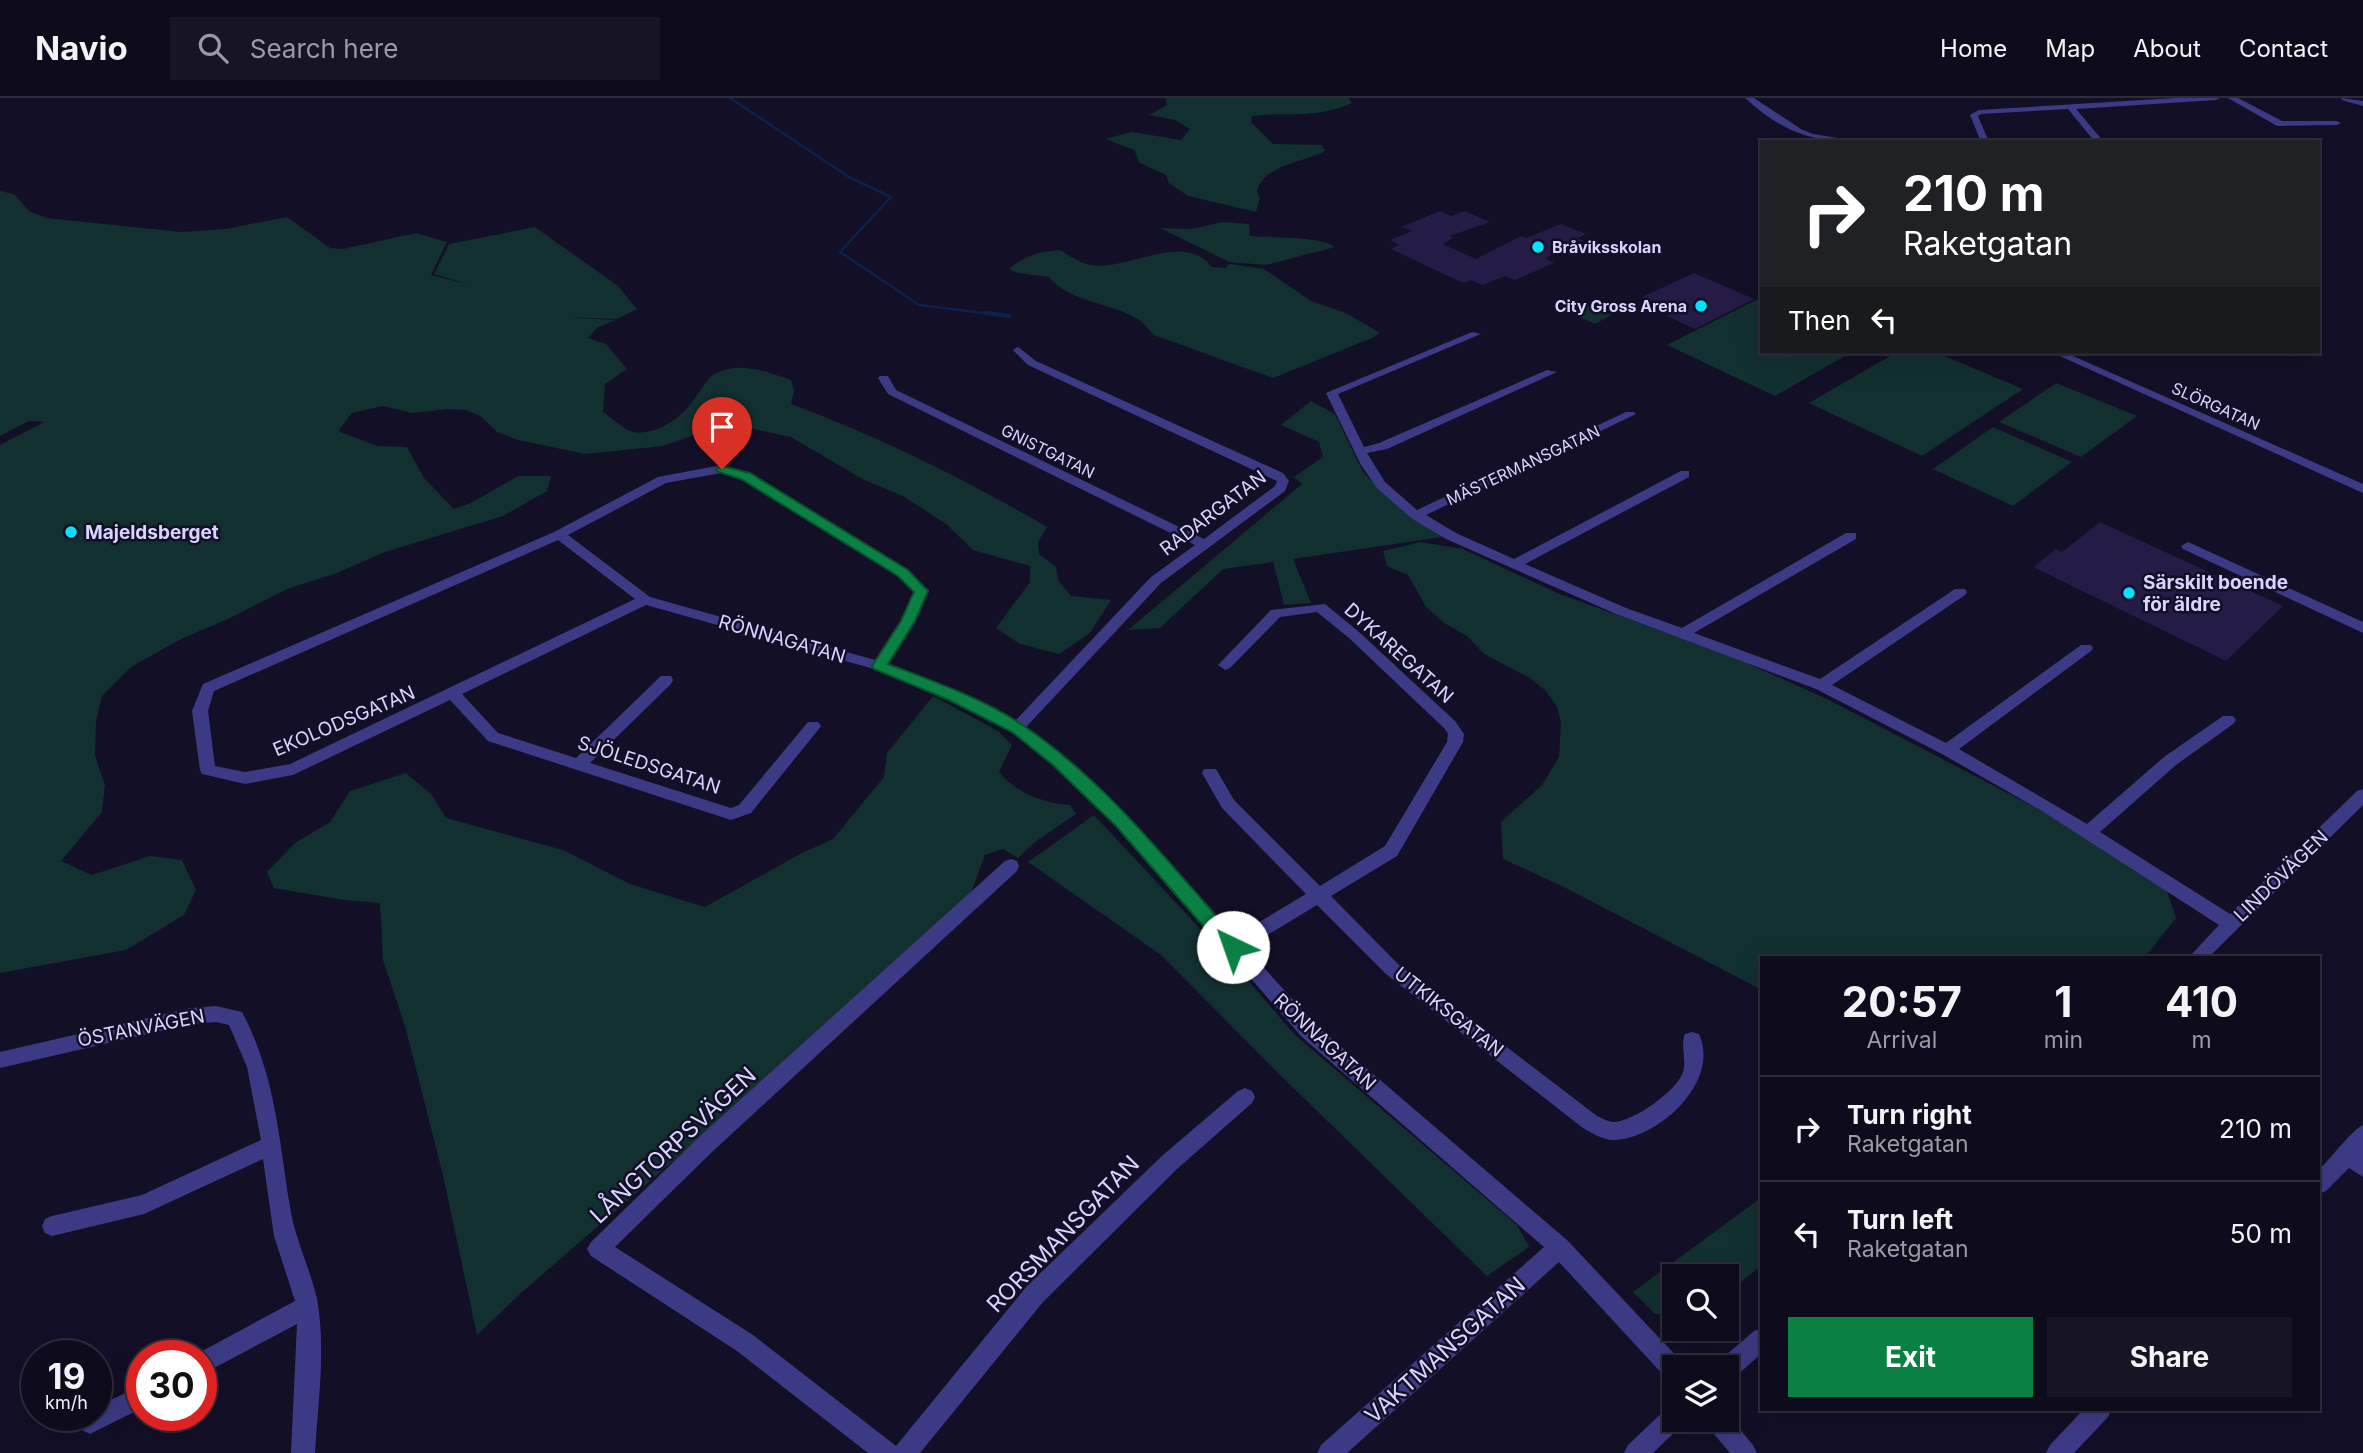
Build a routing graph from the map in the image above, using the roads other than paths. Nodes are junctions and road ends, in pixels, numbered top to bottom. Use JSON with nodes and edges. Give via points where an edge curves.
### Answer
{"nodes":[{"id":1,"x":1749,"y":98,"type":"edge"},
{"id":2,"x":2216,"y":98,"type":"edge"},
{"id":3,"x":2232,"y":98,"type":"edge"},
{"id":4,"x":2345,"y":98,"type":"edge"},
{"id":5,"x":2363,"y":104,"type":"edge"},
{"id":6,"x":2069,"y":106,"type":"junction"},
{"id":7,"x":2337,"y":123,"type":"dead end"},
{"id":8,"x":1815,"y":139,"type":"edge"},
{"id":9,"x":1984,"y":140,"type":"edge"},
{"id":10,"x":2098,"y":140,"type":"edge"},
{"id":11,"x":1476,"y":334,"type":"dead end"},
{"id":12,"x":1018,"y":351,"type":"dead end"},
{"id":13,"x":2060,"y":354,"type":"edge"},
{"id":14,"x":1551,"y":372,"type":"dead end"},
{"id":15,"x":884,"y":378,"type":"dead end"},
{"id":16,"x":1630,"y":414,"type":"dead end"},
{"id":17,"x":1360,"y":451,"type":"junction"},
{"id":18,"x":1685,"y":474,"type":"dead end"},
{"id":19,"x":2363,"y":489,"type":"edge"},
{"id":20,"x":1416,"y":515,"type":"junction"},
{"id":21,"x":559,"y":535,"type":"junction"},
{"id":22,"x":1851,"y":536,"type":"dead end"},
{"id":23,"x":1205,"y":544,"type":"junction"},
{"id":24,"x":2188,"y":546,"type":"dead end"},
{"id":25,"x":1512,"y":565,"type":"junction"},
{"id":26,"x":1960,"y":593,"type":"dead end"},
{"id":27,"x":645,"y":600,"type":"junction"},
{"id":28,"x":2363,"y":628,"type":"edge"},
{"id":29,"x":1684,"y":633,"type":"junction"},
{"id":30,"x":2086,"y":648,"type":"dead end"},
{"id":31,"x":1224,"y":665,"type":"dead end"},
{"id":32,"x":879,"y":666,"type":"junction"},
{"id":33,"x":666,"y":680,"type":"dead end"},
{"id":34,"x":1821,"y":685,"type":"junction"},
{"id":35,"x":453,"y":694,"type":"junction"},
{"id":36,"x":2228,"y":720,"type":"dead end"},
{"id":37,"x":813,"y":726,"type":"dead end"},
{"id":38,"x":1017,"y":728,"type":"junction"},
{"id":39,"x":1947,"y":750,"type":"junction"},
{"id":40,"x":579,"y":764,"type":"junction"},
{"id":41,"x":1210,"y":773,"type":"dead end"},
{"id":42,"x":2363,"y":795,"type":"edge"},
{"id":43,"x":2090,"y":831,"type":"junction"},
{"id":44,"x":1011,"y":866,"type":"dead end"},
{"id":45,"x":1318,"y":895,"type":"junction"},
{"id":46,"x":2232,"y":924,"type":"junction"},
{"id":47,"x":1233,"y":947,"type":"junction"},
{"id":48,"x":2198,"y":956,"type":"edge"},
{"id":49,"x":1692,"y":1040,"type":"dead end"},
{"id":50,"x":0,"y":1060,"type":"edge"},
{"id":51,"x":1245,"y":1097,"type":"dead end"},
{"id":52,"x":2363,"y":1134,"type":"edge"},
{"id":53,"x":270,"y":1146,"type":"junction"},
{"id":54,"x":2355,"y":1161,"type":"edge"},
{"id":55,"x":2320,"y":1183,"type":"edge"},
{"id":56,"x":52,"y":1226,"type":"dead end"},
{"id":57,"x":1560,"y":1247,"type":"junction"},
{"id":58,"x":307,"y":1306,"type":"junction"},
{"id":59,"x":1760,"y":1341,"type":"edge"},
{"id":60,"x":217,"y":1355,"type":"edge"},
{"id":61,"x":1662,"y":1357,"type":"edge"},
{"id":62,"x":1739,"y":1359,"type":"edge"},
{"id":63,"x":2098,"y":1411,"type":"edge"},
{"id":64,"x":1662,"y":1428,"type":"edge"},
{"id":65,"x":1727,"y":1432,"type":"edge"},
{"id":66,"x":303,"y":1453,"type":"edge"},
{"id":67,"x":887,"y":1453,"type":"edge"},
{"id":68,"x":905,"y":1453,"type":"edge"},
{"id":69,"x":1329,"y":1453,"type":"edge"},
{"id":70,"x":1636,"y":1453,"type":"edge"},
{"id":71,"x":1745,"y":1453,"type":"edge"},
{"id":72,"x":2058,"y":1453,"type":"edge"}],
"edges":[{"from":1,"to":8,"type":"street"},
{"from":2,"to":6,"type":"street"},
{"from":3,"to":7,"type":"street","via":[[2280,124]]},
{"from":4,"to":5,"type":"street"},
{"from":6,"to":9,"type":"street","via":[[1979,112],[1974,115]]},
{"from":6,"to":10,"type":"street"},
{"from":11,"to":17,"type":"street","name":"MÄSTERMANSGATAN","via":[[1332,393]]},
{"from":12,"to":23,"type":"street","name":"RADARGATAN","via":[[1031,363],[1279,476],[1281,488]]},
{"from":13,"to":19,"type":"street","name":"SLÖRGATAN"},
{"from":14,"to":17,"type":"street","via":[[1382,446]]},
{"from":15,"to":23,"type":"street","name":"GNISTGATAN","via":[[892,392]]},
{"from":16,"to":20,"type":"street","name":"MÄSTERMANSGATAN"},
{"from":17,"to":20,"type":"street","name":"MÄSTERMANSGATAN","via":[[1381,485]]},
{"from":18,"to":25,"type":"street"},
{"from":20,"to":25,"type":"street","name":"MÄSTERMANSGATAN"},
{"from":21,"to":27,"type":"street","name":"RÖNNAGATAN"},
{"from":21,"to":32,"type":"street","via":[[662,480],[722,469],[745,476],[903,573],[922,591]]},
{"from":21,"to":35,"type":"street","name":"EKOLODSGATAN","via":[[208,688],[200,711],[208,770],[245,778],[293,769]]},
{"from":22,"to":29,"type":"street"},
{"from":23,"to":38,"type":"street","name":"RADARGATAN","via":[[1156,580]]},
{"from":24,"to":28,"type":"street"},
{"from":25,"to":29,"type":"street","name":"MÄSTERMANSGATAN"},
{"from":26,"to":34,"type":"street"},
{"from":27,"to":32,"type":"street","name":"RÖNNAGATAN"},
{"from":27,"to":35,"type":"street","name":"EKOLODSGATAN"},
{"from":29,"to":34,"type":"street","name":"MÄSTERMANSGATAN"},
{"from":30,"to":39,"type":"street"},
{"from":31,"to":45,"type":"street","name":"DYKAREGATAN","via":[[1276,613],[1320,607],[1456,734],[1391,851]]},
{"from":32,"to":38,"type":"street","name":"RÖNNAGATAN"},
{"from":33,"to":40,"type":"street"},
{"from":34,"to":39,"type":"street","name":"MÄSTERMANSGATAN"},
{"from":35,"to":40,"type":"street","name":"SJÖLEDSGATAN","via":[[493,737]]},
{"from":36,"to":43,"type":"street","via":[[2170,761]]},
{"from":37,"to":40,"type":"street","name":"SJÖLEDSGATAN","via":[[745,809],[731,814]]},
{"from":38,"to":47,"type":"street","name":"RÖNNAGATAN","via":[[1122,821]]},
{"from":39,"to":43,"type":"street","name":"MÄSTERMANSGATAN"},
{"from":41,"to":45,"type":"street","name":"UTKIKSGATAN","via":[[1228,804]]},
{"from":42,"to":46,"type":"street","name":"LINDÖVÄGEN"},
{"from":43,"to":46,"type":"street","name":"MÄSTERMANSGATAN"},
{"from":44,"to":67,"type":"street","name":"LÅNGTORPSVÄGEN","via":[[598,1249],[745,1343]]},
{"from":45,"to":47,"type":"street","name":"DYKAREGATAN"},
{"from":45,"to":49,"type":"street","name":"UTKIKSGATAN","via":[[1392,969],[1590,1122],[1610,1131],[1632,1128],[1663,1107],[1691,1079]]},
{"from":46,"to":48,"type":"street","name":"LINDÖVÄGEN"},
{"from":47,"to":57,"type":"street","name":"RÖNNAGATAN","via":[[1309,1031]]},
{"from":50,"to":53,"type":"street","name":"ÖSTANVÄGEN","via":[[191,1016],[235,1018],[247,1037]]},
{"from":51,"to":68,"type":"street","name":"RORSMANSGATAN","via":[[1170,1162],[1035,1294]]},
{"from":52,"to":54,"type":"street"},
{"from":53,"to":56,"type":"street","via":[[144,1204]]},
{"from":53,"to":58,"type":"street","name":"ÖSTANVÄGEN","via":[[285,1237]]},
{"from":54,"to":55,"type":"street"},
{"from":57,"to":61,"type":"street","name":"RÖNNAGATAN"},
{"from":57,"to":69,"type":"street","name":"VAKTMANSGATAN"},
{"from":58,"to":60,"type":"street"},
{"from":58,"to":66,"type":"street","name":"ÖSTANVÄGEN"},
{"from":59,"to":62,"type":"street"},
{"from":63,"to":72,"type":"street"},
{"from":64,"to":70,"type":"street"},
{"from":65,"to":71,"type":"street"}]}
